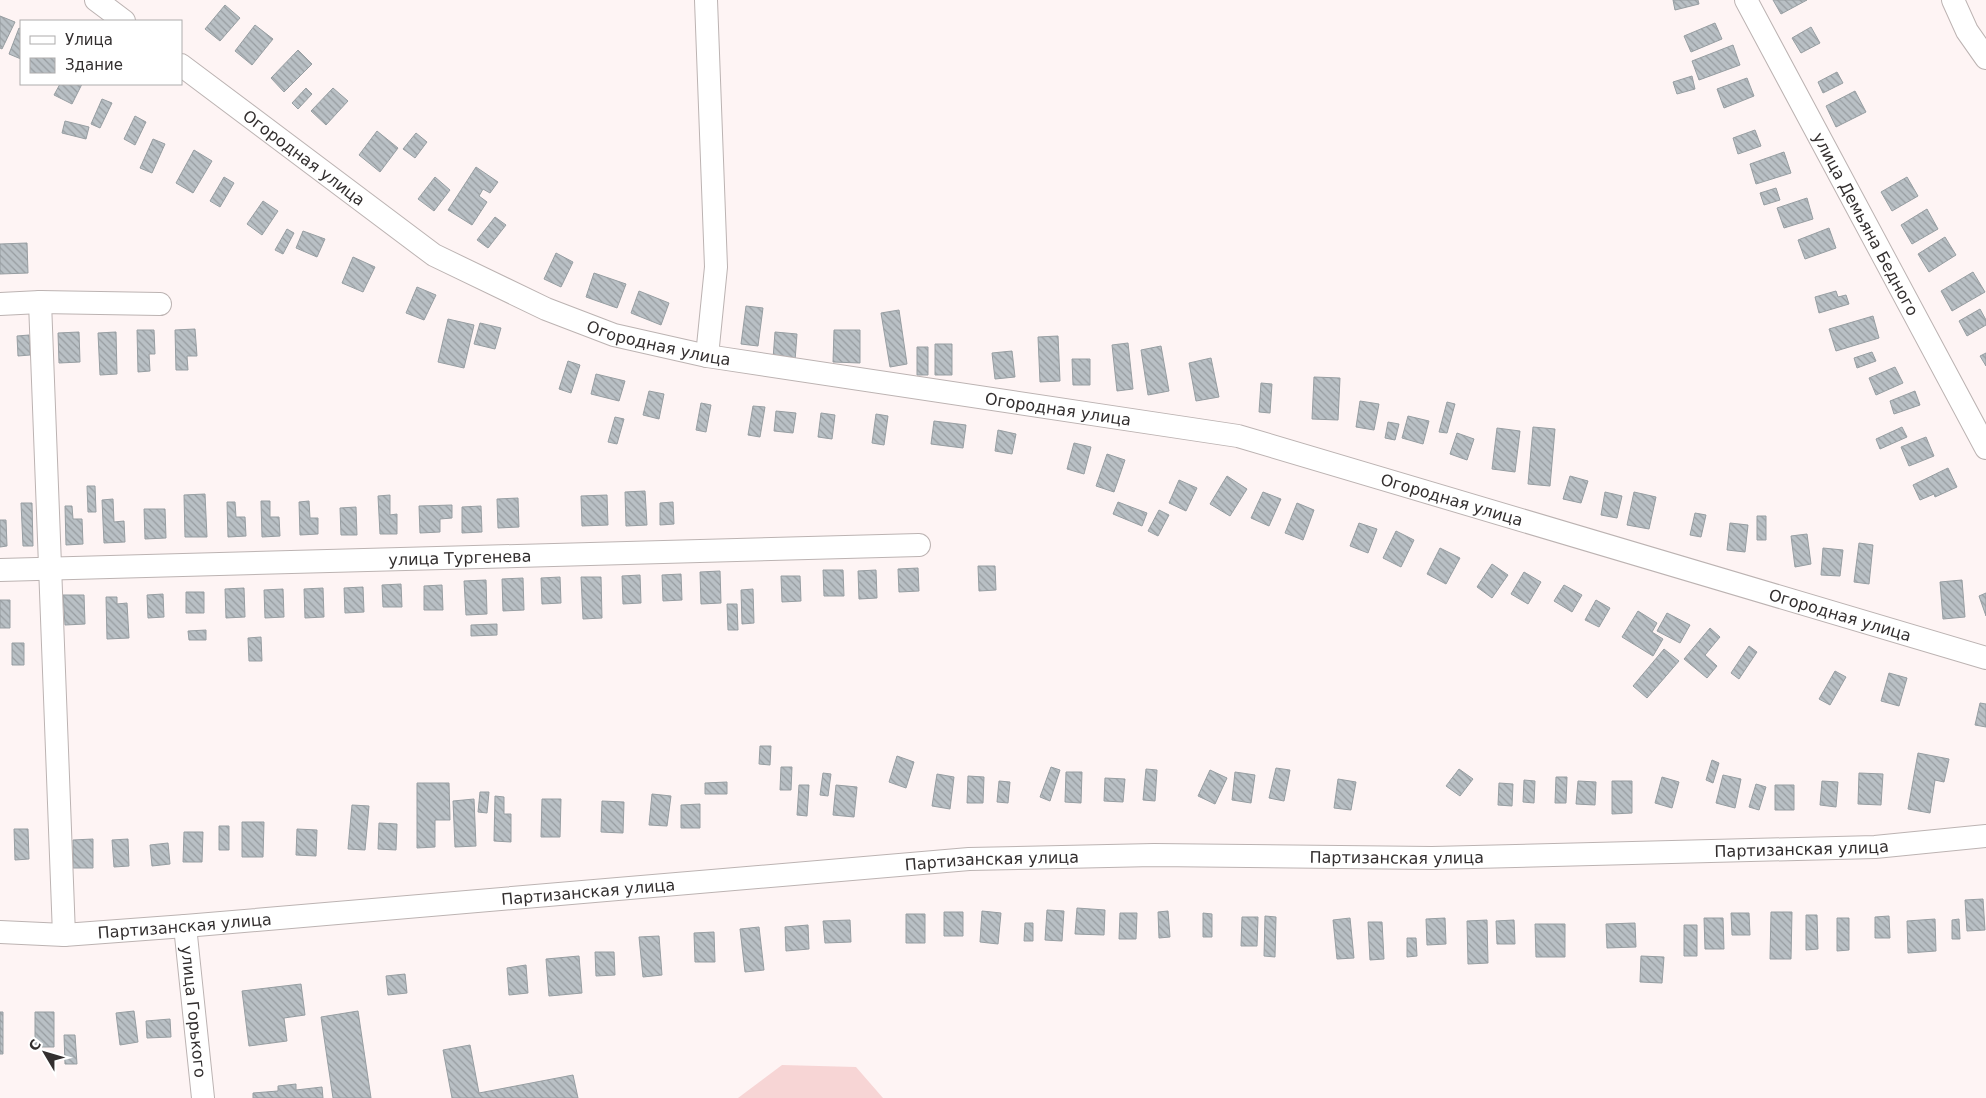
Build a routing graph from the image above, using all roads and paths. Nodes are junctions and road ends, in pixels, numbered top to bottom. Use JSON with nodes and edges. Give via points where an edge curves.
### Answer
{"nodes":[{"id":1,"x":96,"y":0,"type":"edge"},
{"id":2,"x":706,"y":0,"type":"edge"},
{"id":3,"x":1746,"y":0,"type":"edge"},
{"id":4,"x":1953,"y":0,"type":"edge"},
{"id":5,"x":123,"y":20,"type":"edge"},
{"id":6,"x":1986,"y":58,"type":"edge"},
{"id":7,"x":182,"y":66,"type":"edge"},
{"id":8,"x":40,"y":302,"type":"junction"},
{"id":9,"x":0,"y":304,"type":"edge"},
{"id":10,"x":160,"y":304,"type":"dead end"},
{"id":11,"x":707,"y":356,"type":"junction"},
{"id":12,"x":1986,"y":448,"type":"edge"},
{"id":13,"x":919,"y":545,"type":"dead end"},
{"id":14,"x":50,"y":568,"type":"junction"},
{"id":15,"x":0,"y":570,"type":"edge"},
{"id":16,"x":1986,"y":658,"type":"edge"},
{"id":17,"x":1986,"y":836,"type":"edge"},
{"id":18,"x":185,"y":926,"type":"junction"},
{"id":19,"x":0,"y":932,"type":"edge"},
{"id":20,"x":64,"y":935,"type":"junction"},
{"id":21,"x":203,"y":1098,"type":"edge"}],
"edges":[{"from":1,"to":5,"type":"street"},
{"from":2,"to":11,"type":"street","via":[[716,267]]},
{"from":3,"to":12,"type":"street","name":"улица Демьяна Бедного"},
{"from":4,"to":6,"type":"street","via":[[1967,31]]},
{"from":7,"to":11,"type":"street","name":"Огородная улица","via":[[434,255],[546,309],[614,335]]},
{"from":8,"to":9,"type":"street"},
{"from":8,"to":10,"type":"street"},
{"from":8,"to":14,"type":"street"},
{"from":11,"to":16,"type":"street","name":"Огородная улица","via":[[1238,436]]},
{"from":13,"to":14,"type":"street","name":"улица Тургенева"},
{"from":14,"to":15,"type":"street","name":"улица Тургенева"},
{"from":14,"to":20,"type":"street"},
{"from":17,"to":18,"type":"street","name":"Партизанская улица","via":[[1875,847],[1432,858],[1154,855],[969,859]]},
{"from":18,"to":20,"type":"street","name":"Партизанская улица"},
{"from":18,"to":21,"type":"street","name":"улица Горького"},
{"from":19,"to":20,"type":"street","name":"Партизанская улица"}]}
